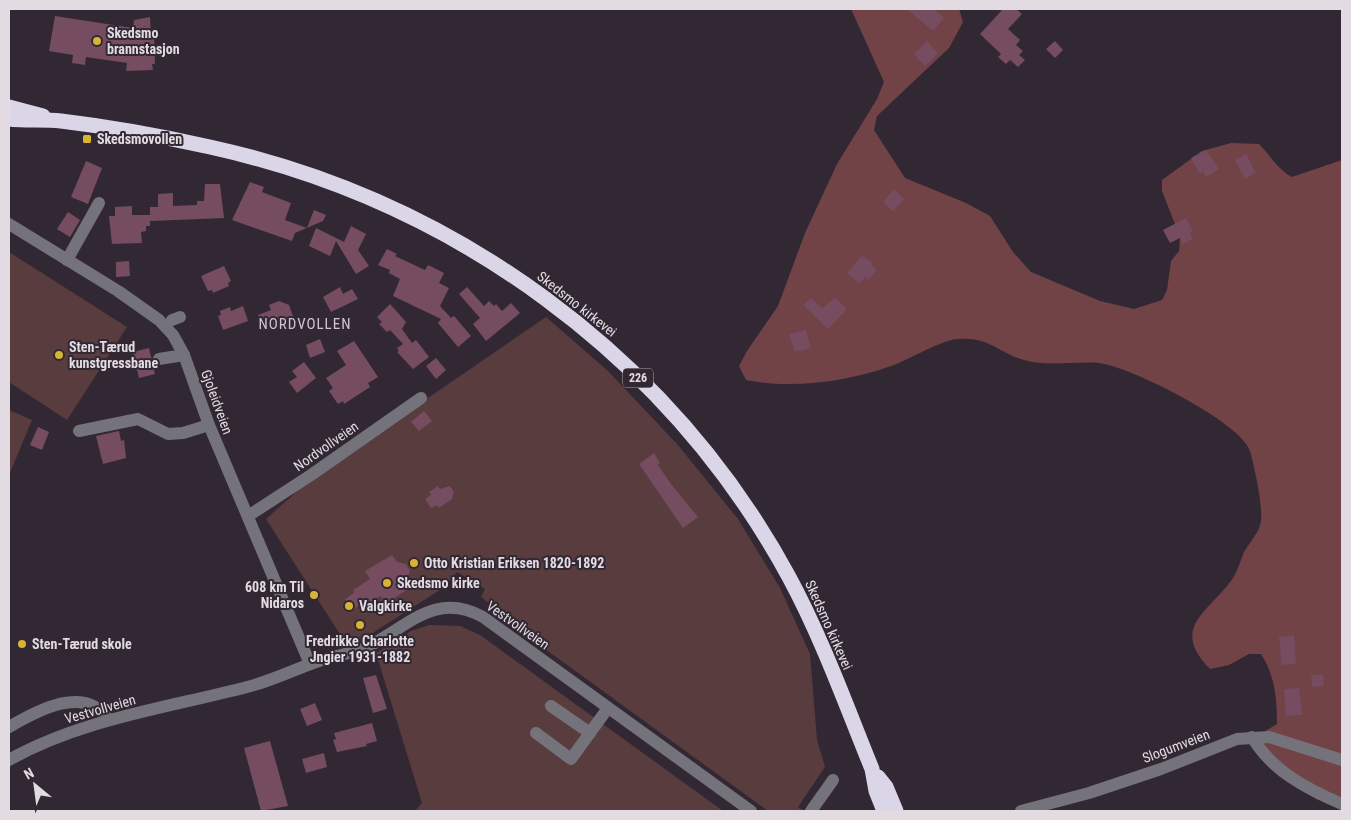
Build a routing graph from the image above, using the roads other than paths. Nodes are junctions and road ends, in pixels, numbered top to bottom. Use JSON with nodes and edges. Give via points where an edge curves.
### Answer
{"nodes":[{"id":1,"x":9,"y":107,"type":"edge"},
{"id":2,"x":9,"y":119,"type":"edge"},
{"id":3,"x":56,"y":121,"type":"junction"},
{"id":4,"x":99,"y":203,"type":"dead end"},
{"id":5,"x":9,"y":224,"type":"edge"},
{"id":6,"x":68,"y":260,"type":"junction"},
{"id":7,"x":184,"y":355,"type":"junction"},
{"id":8,"x":159,"y":359,"type":"dead end"},
{"id":9,"x":421,"y":398,"type":"dead end"},
{"id":10,"x":208,"y":425,"type":"junction"},
{"id":11,"x":79,"y":431,"type":"dead end"},
{"id":12,"x":248,"y":516,"type":"junction"},
{"id":13,"x":310,"y":664,"type":"junction"},
{"id":14,"x":551,"y":706,"type":"dead end"},
{"id":15,"x":608,"y":708,"type":"junction"},
{"id":16,"x":110,"y":720,"type":"junction"},
{"id":17,"x":9,"y":727,"type":"edge"},
{"id":18,"x":536,"y":733,"type":"dead end"},
{"id":19,"x":590,"y":733,"type":"junction"},
{"id":20,"x":1252,"y":737,"type":"junction"},
{"id":21,"x":11,"y":756,"type":"edge"},
{"id":22,"x":1342,"y":760,"type":"edge"},
{"id":23,"x":872,"y":769,"type":"junction"},
{"id":24,"x":833,"y":780,"type":"dead end"},
{"id":25,"x":1342,"y":804,"type":"edge"},
{"id":26,"x":751,"y":811,"type":"edge"},
{"id":27,"x":811,"y":811,"type":"edge"},
{"id":28,"x":884,"y":811,"type":"edge"},
{"id":29,"x":896,"y":811,"type":"edge"},
{"id":30,"x":1021,"y":811,"type":"edge"}],
"edges":[{"from":1,"to":3,"type":"highway","name":"Skedsmo kirkevei","number":"226"},
{"from":2,"to":3,"type":"highway","name":"Skedsmo kirkevei","number":"226"},
{"from":3,"to":23,"type":"highway","name":"Skedsmo kirkevei","number":"226","via":[[211,148],[274,164],[334,185],[387,207],[475,252],[537,291],[582,325],[625,364],[678,420],[709,457],[756,524],[805,609]]},
{"from":4,"to":6,"type":"street"},
{"from":5,"to":6,"type":"street","name":"Gjoleidveien"},
{"from":6,"to":7,"type":"street","name":"Gjoleidveien","via":[[159,320],[173,335]]},
{"from":7,"to":8,"type":"street"},
{"from":7,"to":10,"type":"street","name":"Gjoleidveien"},
{"from":9,"to":12,"type":"street","name":"Nordvollveien"},
{"from":10,"to":11,"type":"street","via":[[168,434],[138,419]]},
{"from":10,"to":12,"type":"street","name":"Gjoleidveien"},
{"from":12,"to":13,"type":"street","name":"Gjoleidveien"},
{"from":13,"to":15,"type":"street","name":"Vestvollveien","via":[[360,650],[430,610],[461,608],[483,617]]},
{"from":13,"to":16,"type":"street","name":"Vestvollveien","via":[[272,683]]},
{"from":14,"to":19,"type":"street"},
{"from":15,"to":19,"type":"street"},
{"from":15,"to":26,"type":"street","name":"Vestvollveien"},
{"from":16,"to":17,"type":"street","via":[[93,704],[74,701],[35,713]]},
{"from":16,"to":21,"type":"street","name":"Vestvollveien"},
{"from":18,"to":19,"type":"street","via":[[571,758]]},
{"from":20,"to":22,"type":"street","name":"Slogumveien","via":[[1290,742]]},
{"from":20,"to":25,"type":"street","via":[[1285,774],[1309,790]]},
{"from":20,"to":30,"type":"street","name":"Slogumveien","via":[[1219,745],[1089,793]]},
{"from":23,"to":28,"type":"highway","name":"Skedsmo kirkevei","number":"226"},
{"from":23,"to":29,"type":"highway","name":"Skedsmo kirkevei","number":"226","via":[[886,788]]},
{"from":24,"to":27,"type":"street"}]}
